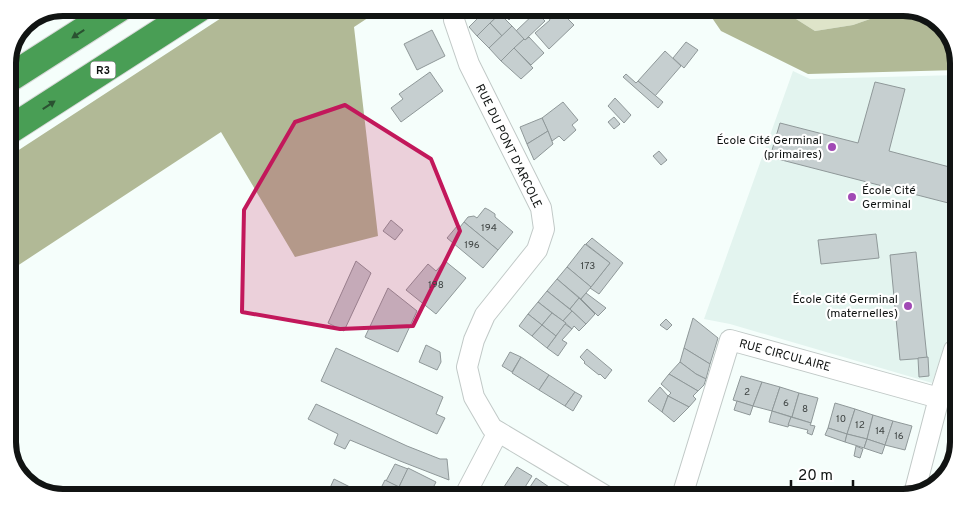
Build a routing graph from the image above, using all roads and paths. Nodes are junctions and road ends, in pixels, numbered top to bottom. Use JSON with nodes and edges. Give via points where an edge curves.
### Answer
{"nodes":[{"id":1,"x":106,"y":16,"type":"edge"},
{"id":2,"x":187,"y":16,"type":"edge"},
{"id":3,"x":454,"y":16,"type":"edge"},
{"id":4,"x":16,"y":74,"type":"edge"},
{"id":5,"x":16,"y":126,"type":"edge"},
{"id":6,"x":950,"y":363,"type":"edge"},
{"id":7,"x":939,"y":398,"type":"junction"},
{"id":8,"x":498,"y":432,"type":"junction"},
{"id":9,"x":916,"y":487,"type":"edge"},
{"id":10,"x":468,"y":489,"type":"edge"},
{"id":11,"x":593,"y":489,"type":"edge"},
{"id":12,"x":684,"y":489,"type":"edge"}],
"edges":[{"from":1,"to":4,"type":"highway","one_way":true},
{"from":5,"to":2,"type":"highway","number":"R3","one_way":true},
{"from":3,"to":8,"type":"street","name":"RUE DU PONT D'ARCOLE","via":[[469,64],[541,208],[544,229],[537,250],[485,315],[467,366],[474,397],[492,428]]},
{"from":6,"to":7,"type":"street"},
{"from":7,"to":9,"type":"street"},
{"from":7,"to":12,"type":"street","name":"RUE CIRCULAIRE","via":[[730,340]]},
{"from":8,"to":10,"type":"street"},
{"from":8,"to":11,"type":"street","name":"RUE DU PONT D'ARCOLE"}]}
